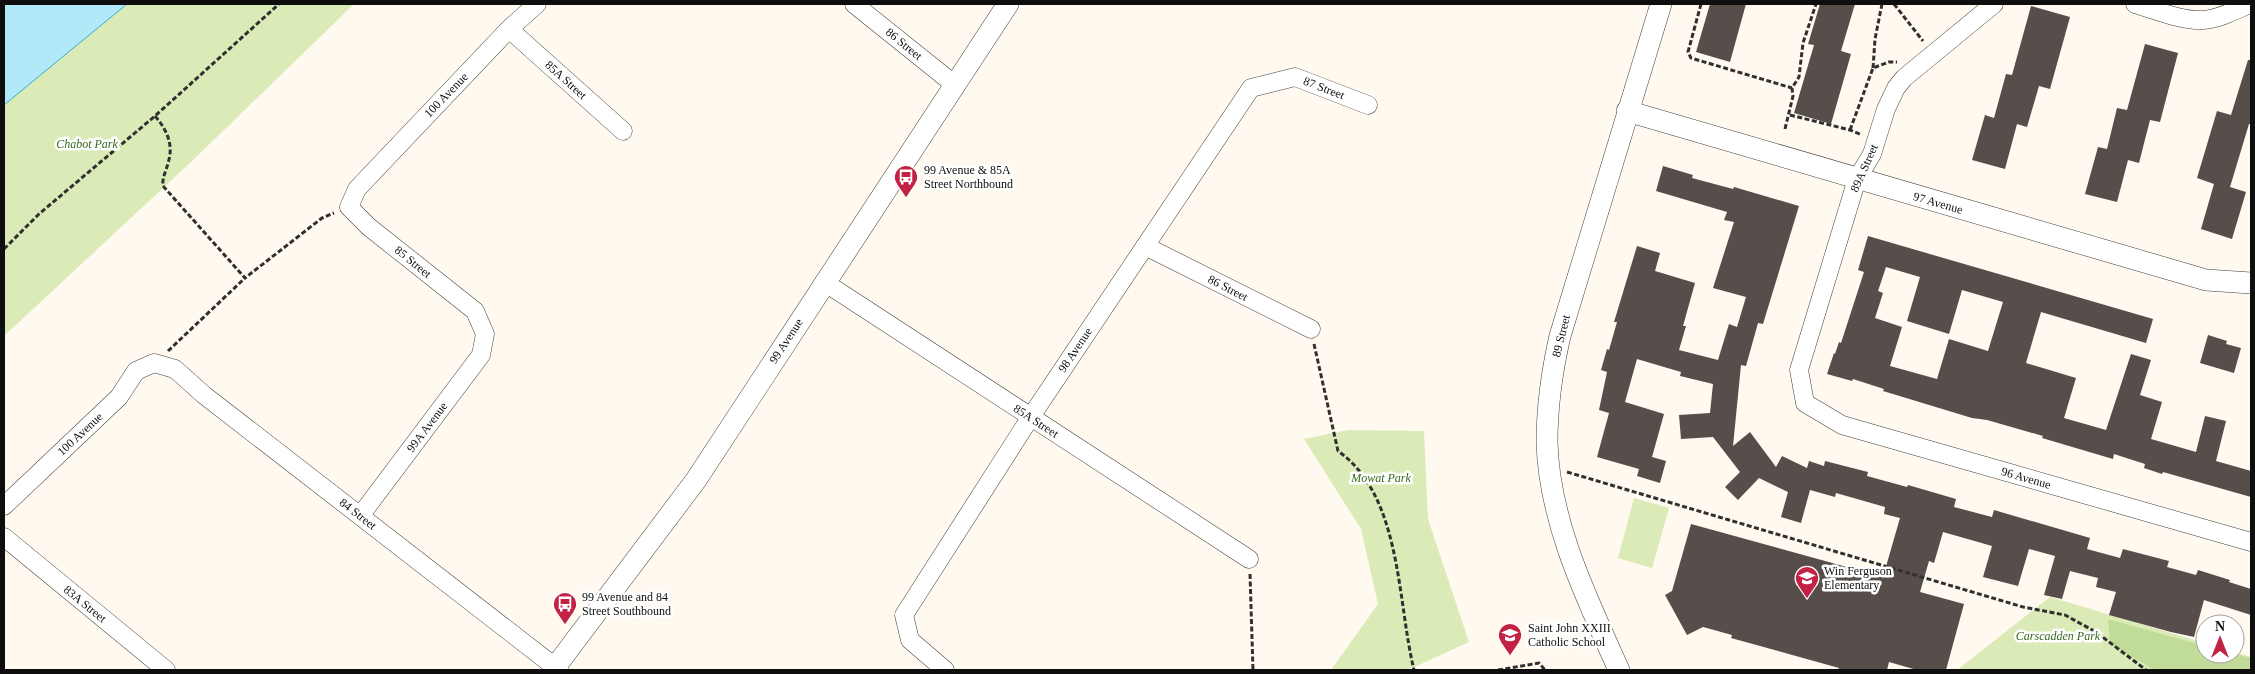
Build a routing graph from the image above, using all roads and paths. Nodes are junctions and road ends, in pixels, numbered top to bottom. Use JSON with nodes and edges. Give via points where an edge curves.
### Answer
{"nodes":[{"id":1,"x":279,"y":4,"type":"edge"},
{"id":2,"x":537,"y":4,"type":"edge"},
{"id":3,"x":854,"y":4,"type":"edge"},
{"id":4,"x":1008,"y":4,"type":"edge"},
{"id":5,"x":1660,"y":4,"type":"edge"},
{"id":6,"x":1701,"y":4,"type":"edge"},
{"id":7,"x":1816,"y":4,"type":"edge"},
{"id":8,"x":1882,"y":4,"type":"edge"},
{"id":9,"x":1894,"y":4,"type":"edge"},
{"id":10,"x":1994,"y":4,"type":"edge"},
{"id":11,"x":2135,"y":4,"type":"edge"},
{"id":12,"x":2250,"y":4,"type":"edge"},
{"id":13,"x":510,"y":29,"type":"junction"},
{"id":14,"x":1925,"y":44,"type":"dead end"},
{"id":15,"x":1901,"y":65,"type":"dead end"},
{"id":16,"x":1873,"y":68,"type":"junction"},
{"id":17,"x":955,"y":85,"type":"junction"},
{"id":18,"x":1251,"y":88,"type":"joint"},
{"id":19,"x":1792,"y":88,"type":"junction"},
{"id":20,"x":1368,"y":105,"type":"dead end"},
{"id":21,"x":1627,"y":111,"type":"junction"},
{"id":22,"x":1790,"y":115,"type":"junction"},
{"id":23,"x":156,"y":116,"type":"junction"},
{"id":24,"x":1785,"y":129,"type":"dead end"},
{"id":25,"x":1850,"y":130,"type":"junction"},
{"id":26,"x":624,"y":131,"type":"dead end"},
{"id":27,"x":1863,"y":135,"type":"dead end"},
{"id":28,"x":1856,"y":179,"type":"junction"},
{"id":29,"x":349,"y":207,"type":"junction"},
{"id":30,"x":1146,"y":246,"type":"junction"},
{"id":31,"x":4,"y":249,"type":"edge"},
{"id":32,"x":245,"y":278,"type":"junction"},
{"id":33,"x":824,"y":282,"type":"junction"},
{"id":34,"x":2251,"y":283,"type":"edge"},
{"id":35,"x":1311,"y":329,"type":"joint"},
{"id":36,"x":486,"y":334,"type":"joint"},
{"id":37,"x":154,"y":363,"type":"junction"},
{"id":38,"x":1805,"y":403,"type":"joint"},
{"id":39,"x":1030,"y":418,"type":"junction"},
{"id":40,"x":1549,"y":468,"type":"junction"},
{"id":41,"x":4,"y":506,"type":"edge"},
{"id":42,"x":360,"y":516,"type":"junction"},
{"id":43,"x":4,"y":537,"type":"edge"},
{"id":44,"x":2251,"y":542,"type":"edge"},
{"id":45,"x":1249,"y":559,"type":"joint"},
{"id":46,"x":556,"y":669,"type":"edge"},
{"id":47,"x":166,"y":670,"type":"edge"},
{"id":48,"x":945,"y":670,"type":"edge"},
{"id":49,"x":1253,"y":670,"type":"edge"},
{"id":50,"x":1414,"y":670,"type":"edge"},
{"id":51,"x":1498,"y":670,"type":"edge"},
{"id":52,"x":1545,"y":670,"type":"edge"},
{"id":53,"x":1619,"y":670,"type":"edge"},
{"id":54,"x":2146,"y":670,"type":"edge"}],
"edges":[{"from":1,"to":23,"type":"path"},
{"from":2,"to":13,"type":"street","name":"100 Avenue"},
{"from":3,"to":17,"type":"street","name":"86 Street"},
{"from":4,"to":17,"type":"street","name":"99 Avenue"},
{"from":5,"to":21,"type":"street","name":"89 Street"},
{"from":6,"to":19,"type":"path","via":[[1688,52],[1691,58]]},
{"from":7,"to":19,"type":"path","via":[[1804,43],[1799,77]]},
{"from":8,"to":16,"type":"path"},
{"from":9,"to":14,"type":"path"},
{"from":10,"to":28,"type":"street","name":"89A Street","via":[[1896,88],[1872,154]]},
{"from":11,"to":12,"type":"street","via":[[2183,18],[2203,20]]},
{"from":13,"to":26,"type":"street","name":"85A Street"},
{"from":13,"to":29,"type":"street","name":"100 Avenue","via":[[357,189]]},
{"from":15,"to":16,"type":"path","via":[[1892,61]]},
{"from":16,"to":25,"type":"path"},
{"from":17,"to":33,"type":"street","name":"99 Avenue"},
{"from":18,"to":20,"type":"street","name":"87 Street","via":[[1295,77]]},
{"from":18,"to":30,"type":"street","name":"98 Avenue"},
{"from":19,"to":22,"type":"path"},
{"from":21,"to":28,"type":"street","name":"97 Avenue"},
{"from":21,"to":40,"type":"street","name":"89 Street","via":[[1555,357],[1548,424]]},
{"from":22,"to":24,"type":"path"},
{"from":22,"to":25,"type":"path"},
{"from":23,"to":31,"type":"path","via":[[39,214]]},
{"from":23,"to":32,"type":"path","via":[[171,144],[163,186]]},
{"from":25,"to":27,"type":"path"},
{"from":28,"to":34,"type":"street","name":"97 Avenue","via":[[2206,280]]},
{"from":28,"to":38,"type":"street","name":"89A Street","via":[[1799,370]]},
{"from":29,"to":32,"type":"path","via":[[322,218]]},
{"from":29,"to":36,"type":"street","name":"85 Street","via":[[369,227],[475,311]]},
{"from":30,"to":35,"type":"street","name":"86 Street"},
{"from":30,"to":39,"type":"street","name":"98 Avenue"},
{"from":32,"to":37,"type":"path"},
{"from":33,"to":39,"type":"street","name":"85A Street"},
{"from":33,"to":46,"type":"street","name":"99 Avenue","via":[[696,480]]},
{"from":35,"to":50,"type":"path","via":[[1338,451],[1362,474],[1386,522]]},
{"from":36,"to":42,"type":"street","name":"99A Avenue","via":[[481,355]]},
{"from":37,"to":41,"type":"street","name":"100 Avenue","via":[[136,370],[119,397]]},
{"from":37,"to":42,"type":"street","name":"84 Street","via":[[175,369]]},
{"from":38,"to":44,"type":"street","name":"96 Avenue","via":[[1842,425]]},
{"from":39,"to":45,"type":"street","name":"85A Street"},
{"from":39,"to":48,"type":"street","name":"98 Avenue","via":[[904,615],[910,640]]},
{"from":40,"to":53,"type":"street","name":"89 Street","via":[[1566,539]]},
{"from":40,"to":54,"type":"path","via":[[2023,607],[2065,616],[2096,632]]},
{"from":42,"to":46,"type":"street","name":"84 Street"},
{"from":43,"to":47,"type":"street","name":"83A Street"},
{"from":45,"to":49,"type":"path"},
{"from":51,"to":52,"type":"path","via":[[1540,663]]}]}
